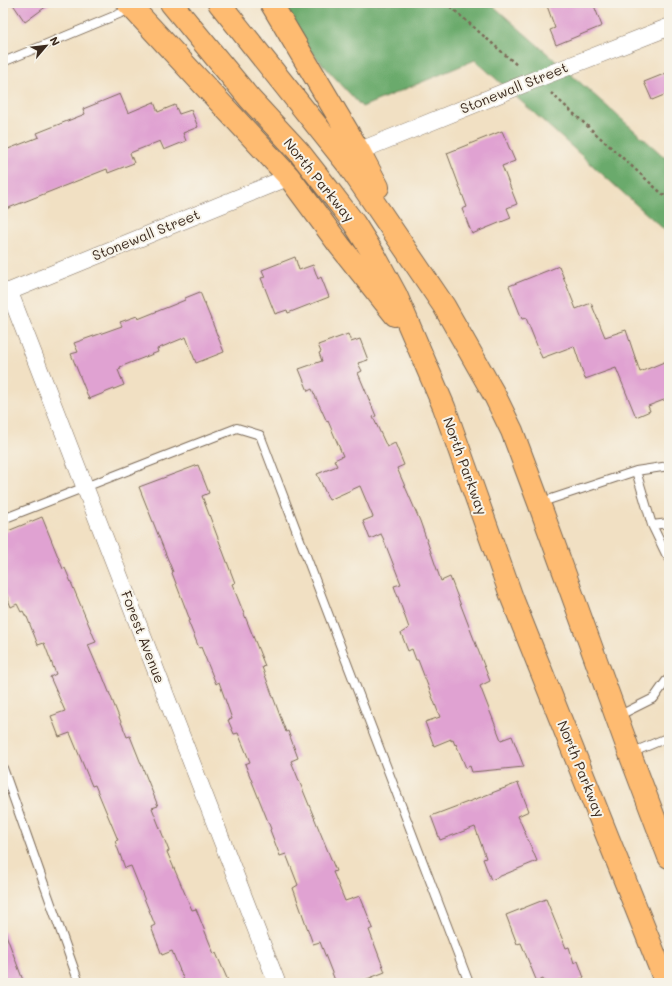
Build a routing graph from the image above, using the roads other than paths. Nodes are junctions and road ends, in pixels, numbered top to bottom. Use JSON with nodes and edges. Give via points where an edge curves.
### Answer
{"nodes":[{"id":1,"x":171,"y":3,"type":"edge"},
{"id":2,"x":219,"y":3,"type":"edge"},
{"id":3,"x":271,"y":3,"type":"edge"},
{"id":4,"x":130,"y":6,"type":"edge"},
{"id":5,"x":669,"y":27,"type":"edge"},
{"id":6,"x":3,"y":62,"type":"edge"},
{"id":7,"x":359,"y":152,"type":"junction"},
{"id":8,"x":289,"y":177,"type":"junction"},
{"id":9,"x":6,"y":292,"type":"edge"},
{"id":10,"x":444,"y":306,"type":"junction"},
{"id":11,"x":417,"y":342,"type":"junction"},
{"id":12,"x":669,"y":466,"type":"edge"},
{"id":13,"x":636,"y":470,"type":"junction"},
{"id":14,"x":85,"y":488,"type":"junction"},
{"id":15,"x":540,"y":503,"type":"junction"},
{"id":16,"x":3,"y":519,"type":"edge"},
{"id":17,"x":669,"y":523,"type":"edge"},
{"id":18,"x":652,"y":525,"type":"junction"},
{"id":19,"x":669,"y":558,"type":"edge"},
{"id":20,"x":669,"y":680,"type":"edge"},
{"id":21,"x":617,"y":717,"type":"junction"},
{"id":22,"x":669,"y":737,"type":"edge"},
{"id":23,"x":630,"y":754,"type":"junction"},
{"id":24,"x":3,"y":768,"type":"edge"},
{"id":25,"x":669,"y":857,"type":"edge"},
{"id":26,"x":80,"y":983,"type":"edge"},
{"id":27,"x":277,"y":983,"type":"edge"},
{"id":28,"x":469,"y":983,"type":"edge"},
{"id":29,"x":666,"y":983,"type":"edge"}],
"edges":[{"from":1,"to":11,"type":"main road","name":"North Parkway","via":[[250,99],[298,152],[354,223],[396,295]]},
{"from":2,"to":10,"type":"main road","name":"North Parkway","via":[[349,166]]},
{"from":3,"to":7,"type":"main road"},
{"from":4,"to":6,"type":"lane"},
{"from":4,"to":8,"type":"main road"},
{"from":5,"to":7,"type":"street","name":"Stonewall Street"},
{"from":7,"to":10,"type":"main road"},
{"from":8,"to":9,"type":"street","name":"Stonewall Street"},
{"from":8,"to":11,"type":"main road"},
{"from":9,"to":14,"type":"street","name":"Forest Avenue"},
{"from":10,"to":15,"type":"main road","name":"North Parkway","via":[[495,396],[512,431]]},
{"from":11,"to":29,"type":"main road","name":"North Parkway","via":[[446,414],[512,598]]},
{"from":12,"to":13,"type":"lane"},
{"from":13,"to":15,"type":"lane"},
{"from":13,"to":18,"type":"lane"},
{"from":14,"to":16,"type":"lane"},
{"from":14,"to":27,"type":"street","name":"Forest Avenue"},
{"from":14,"to":28,"type":"lane","via":[[237,428],[260,435]]},
{"from":15,"to":21,"type":"main road","name":"North Parkway"},
{"from":17,"to":18,"type":"lane"},
{"from":18,"to":19,"type":"lane"},
{"from":20,"to":21,"type":"lane","via":[[654,698]]},
{"from":21,"to":23,"type":"main road","name":"North Parkway"},
{"from":22,"to":23,"type":"lane"},
{"from":23,"to":25,"type":"main road","name":"North Parkway"},
{"from":24,"to":26,"type":"lane"}]}
